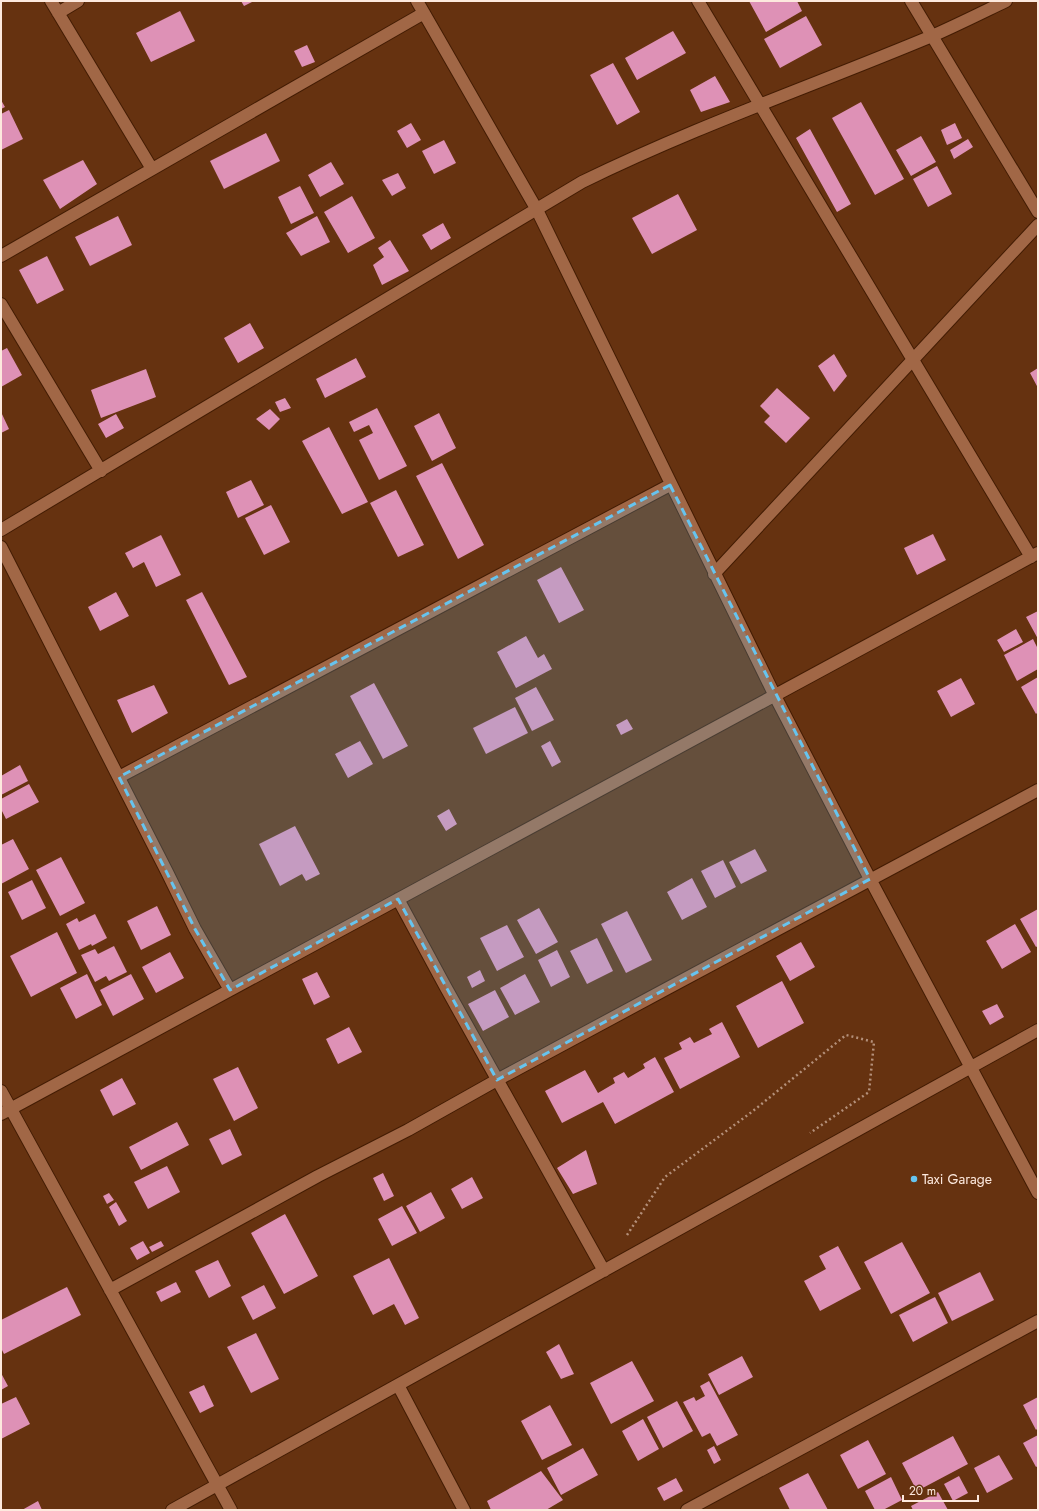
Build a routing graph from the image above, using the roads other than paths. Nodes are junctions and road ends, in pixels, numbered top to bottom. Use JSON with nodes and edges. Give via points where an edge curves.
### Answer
{"nodes":[{"id":1,"x":51,"y":1,"type":"edge"},
{"id":2,"x":78,"y":1,"type":"edge"},
{"id":3,"x":417,"y":1,"type":"edge"},
{"id":4,"x":698,"y":1,"type":"edge"},
{"id":5,"x":912,"y":1,"type":"edge"},
{"id":6,"x":1006,"y":1,"type":"edge"},
{"id":7,"x":58,"y":13,"type":"junction"},
{"id":8,"x":424,"y":13,"type":"junction"},
{"id":9,"x":932,"y":35,"type":"junction"},
{"id":10,"x":759,"y":104,"type":"junction"},
{"id":11,"x":152,"y":169,"type":"junction"},
{"id":12,"x":537,"y":210,"type":"junction"},
{"id":13,"x":1038,"y":212,"type":"edge"},
{"id":14,"x":1038,"y":225,"type":"edge"},
{"id":15,"x":1,"y":256,"type":"edge"},
{"id":16,"x":1,"y":304,"type":"edge"},
{"id":17,"x":912,"y":360,"type":"junction"},
{"id":18,"x":100,"y":470,"type":"junction"},
{"id":19,"x":670,"y":485,"type":"junction"},
{"id":20,"x":1,"y":530,"type":"edge"},
{"id":21,"x":1,"y":547,"type":"edge"},
{"id":22,"x":1034,"y":555,"type":"edge"},
{"id":23,"x":714,"y":574,"type":"junction"},
{"id":24,"x":774,"y":696,"type":"junction"},
{"id":25,"x":119,"y":777,"type":"junction"},
{"id":26,"x":1038,"y":790,"type":"edge"},
{"id":27,"x":870,"y":879,"type":"junction"},
{"id":28,"x":398,"y":899,"type":"junction"},
{"id":29,"x":230,"y":990,"type":"junction"},
{"id":30,"x":1038,"y":1030,"type":"edge"},
{"id":31,"x":971,"y":1068,"type":"junction"},
{"id":32,"x":497,"y":1080,"type":"junction"},
{"id":33,"x":1,"y":1092,"type":"edge"},
{"id":34,"x":6,"y":1111,"type":"edge"},
{"id":35,"x":1038,"y":1193,"type":"edge"},
{"id":36,"x":604,"y":1271,"type":"junction"},
{"id":37,"x":110,"y":1290,"type":"junction"},
{"id":38,"x":1038,"y":1321,"type":"edge"},
{"id":39,"x":398,"y":1385,"type":"junction"},
{"id":40,"x":218,"y":1485,"type":"junction"},
{"id":41,"x":172,"y":1510,"type":"edge"},
{"id":42,"x":231,"y":1510,"type":"edge"},
{"id":43,"x":464,"y":1510,"type":"edge"},
{"id":44,"x":687,"y":1510,"type":"edge"}],
"edges":[{"from":1,"to":7,"type":"street"},
{"from":2,"to":7,"type":"street"},
{"from":3,"to":8,"type":"street"},
{"from":4,"to":10,"type":"street"},
{"from":5,"to":9,"type":"street"},
{"from":6,"to":9,"type":"street"},
{"from":7,"to":11,"type":"street"},
{"from":8,"to":11,"type":"street"},
{"from":8,"to":12,"type":"street"},
{"from":9,"to":10,"type":"street"},
{"from":9,"to":13,"type":"street"},
{"from":10,"to":12,"type":"street","via":[[632,158],[582,182]]},
{"from":10,"to":17,"type":"street"},
{"from":11,"to":15,"type":"street"},
{"from":12,"to":18,"type":"street"},
{"from":12,"to":19,"type":"street"},
{"from":14,"to":17,"type":"street"},
{"from":16,"to":18,"type":"street"},
{"from":17,"to":22,"type":"street"},
{"from":17,"to":23,"type":"street"},
{"from":18,"to":20,"type":"street"},
{"from":19,"to":23,"type":"street"},
{"from":19,"to":25,"type":"street"},
{"from":21,"to":25,"type":"street"},
{"from":22,"to":24,"type":"street"},
{"from":23,"to":24,"type":"street"},
{"from":24,"to":27,"type":"street"},
{"from":24,"to":28,"type":"street"},
{"from":25,"to":29,"type":"street","via":[[195,929]]},
{"from":26,"to":27,"type":"street"},
{"from":27,"to":31,"type":"street"},
{"from":27,"to":32,"type":"street"},
{"from":28,"to":29,"type":"street"},
{"from":28,"to":32,"type":"street"},
{"from":29,"to":34,"type":"street"},
{"from":30,"to":31,"type":"street"},
{"from":31,"to":35,"type":"street"},
{"from":31,"to":36,"type":"street"},
{"from":32,"to":36,"type":"street"},
{"from":32,"to":37,"type":"street"},
{"from":33,"to":34,"type":"street"},
{"from":34,"to":37,"type":"street"},
{"from":36,"to":39,"type":"street"},
{"from":37,"to":40,"type":"street"},
{"from":38,"to":44,"type":"street"},
{"from":39,"to":40,"type":"street"},
{"from":39,"to":43,"type":"street"},
{"from":40,"to":41,"type":"street"},
{"from":40,"to":42,"type":"street"}]}
